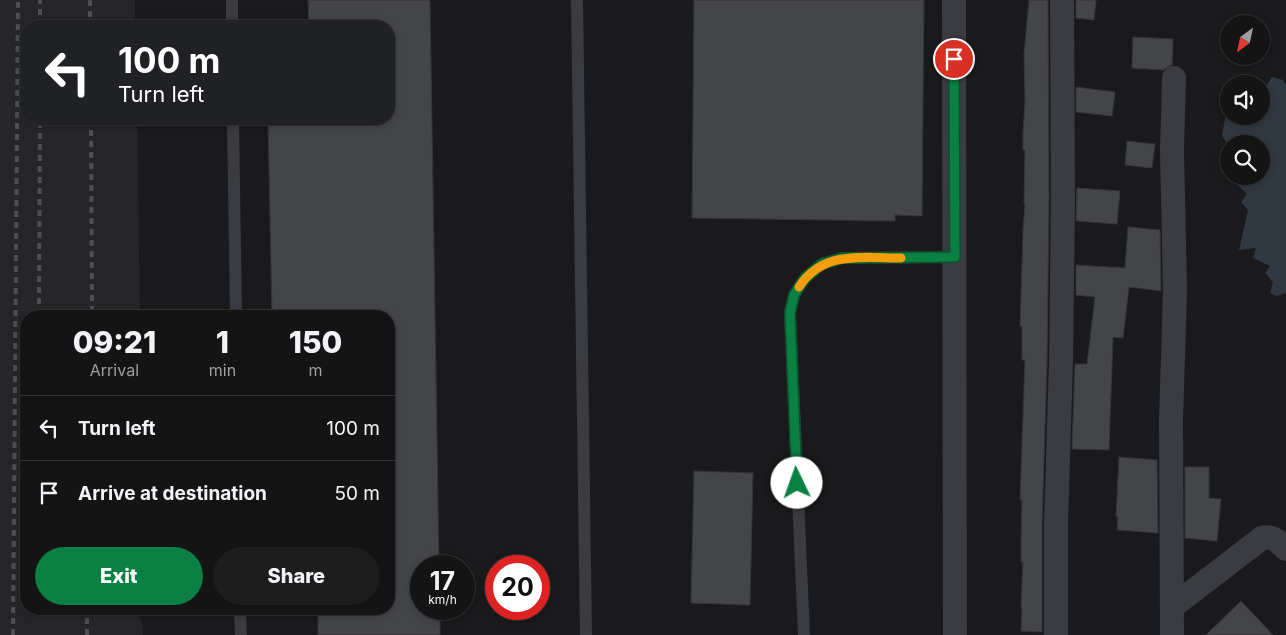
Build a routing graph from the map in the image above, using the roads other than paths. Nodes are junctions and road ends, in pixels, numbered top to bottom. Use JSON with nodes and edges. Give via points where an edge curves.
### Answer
{"nodes":[{"id":1,"x":232,"y":0,"type":"edge"},
{"id":2,"x":577,"y":0,"type":"edge"},
{"id":3,"x":954,"y":0,"type":"edge"},
{"id":4,"x":1062,"y":0,"type":"edge"},
{"id":5,"x":232,"y":20,"type":"edge"},
{"id":6,"x":1174,"y":78,"type":"dead end"},
{"id":7,"x":233,"y":125,"type":"edge"},
{"id":8,"x":955,"y":257,"type":"junction"},
{"id":9,"x":236,"y":310,"type":"edge"},
{"id":10,"x":1286,"y":549,"type":"edge"},
{"id":11,"x":1172,"y":607,"type":"junction"},
{"id":12,"x":240,"y":615,"type":"edge"},
{"id":13,"x":241,"y":635,"type":"edge"},
{"id":14,"x":586,"y":635,"type":"edge"},
{"id":15,"x":804,"y":635,"type":"edge"},
{"id":16,"x":956,"y":635,"type":"edge"},
{"id":17,"x":1056,"y":635,"type":"edge"},
{"id":18,"x":1172,"y":635,"type":"edge"}],
"edges":[{"from":1,"to":5,"type":"lane"},
{"from":2,"to":14,"type":"lane"},
{"from":3,"to":8,"type":"street"},
{"from":4,"to":17,"type":"street","via":[[1063,210]]},
{"from":6,"to":11,"type":"street"},
{"from":7,"to":9,"type":"lane"},
{"from":8,"to":15,"type":"lane","via":[[842,258],[822,264],[805,278],[794,295],[790,313]]},
{"from":8,"to":16,"type":"street"},
{"from":10,"to":11,"type":"street","via":[[1275,538],[1262,538]]},
{"from":11,"to":18,"type":"street"},
{"from":12,"to":13,"type":"lane"}]}
